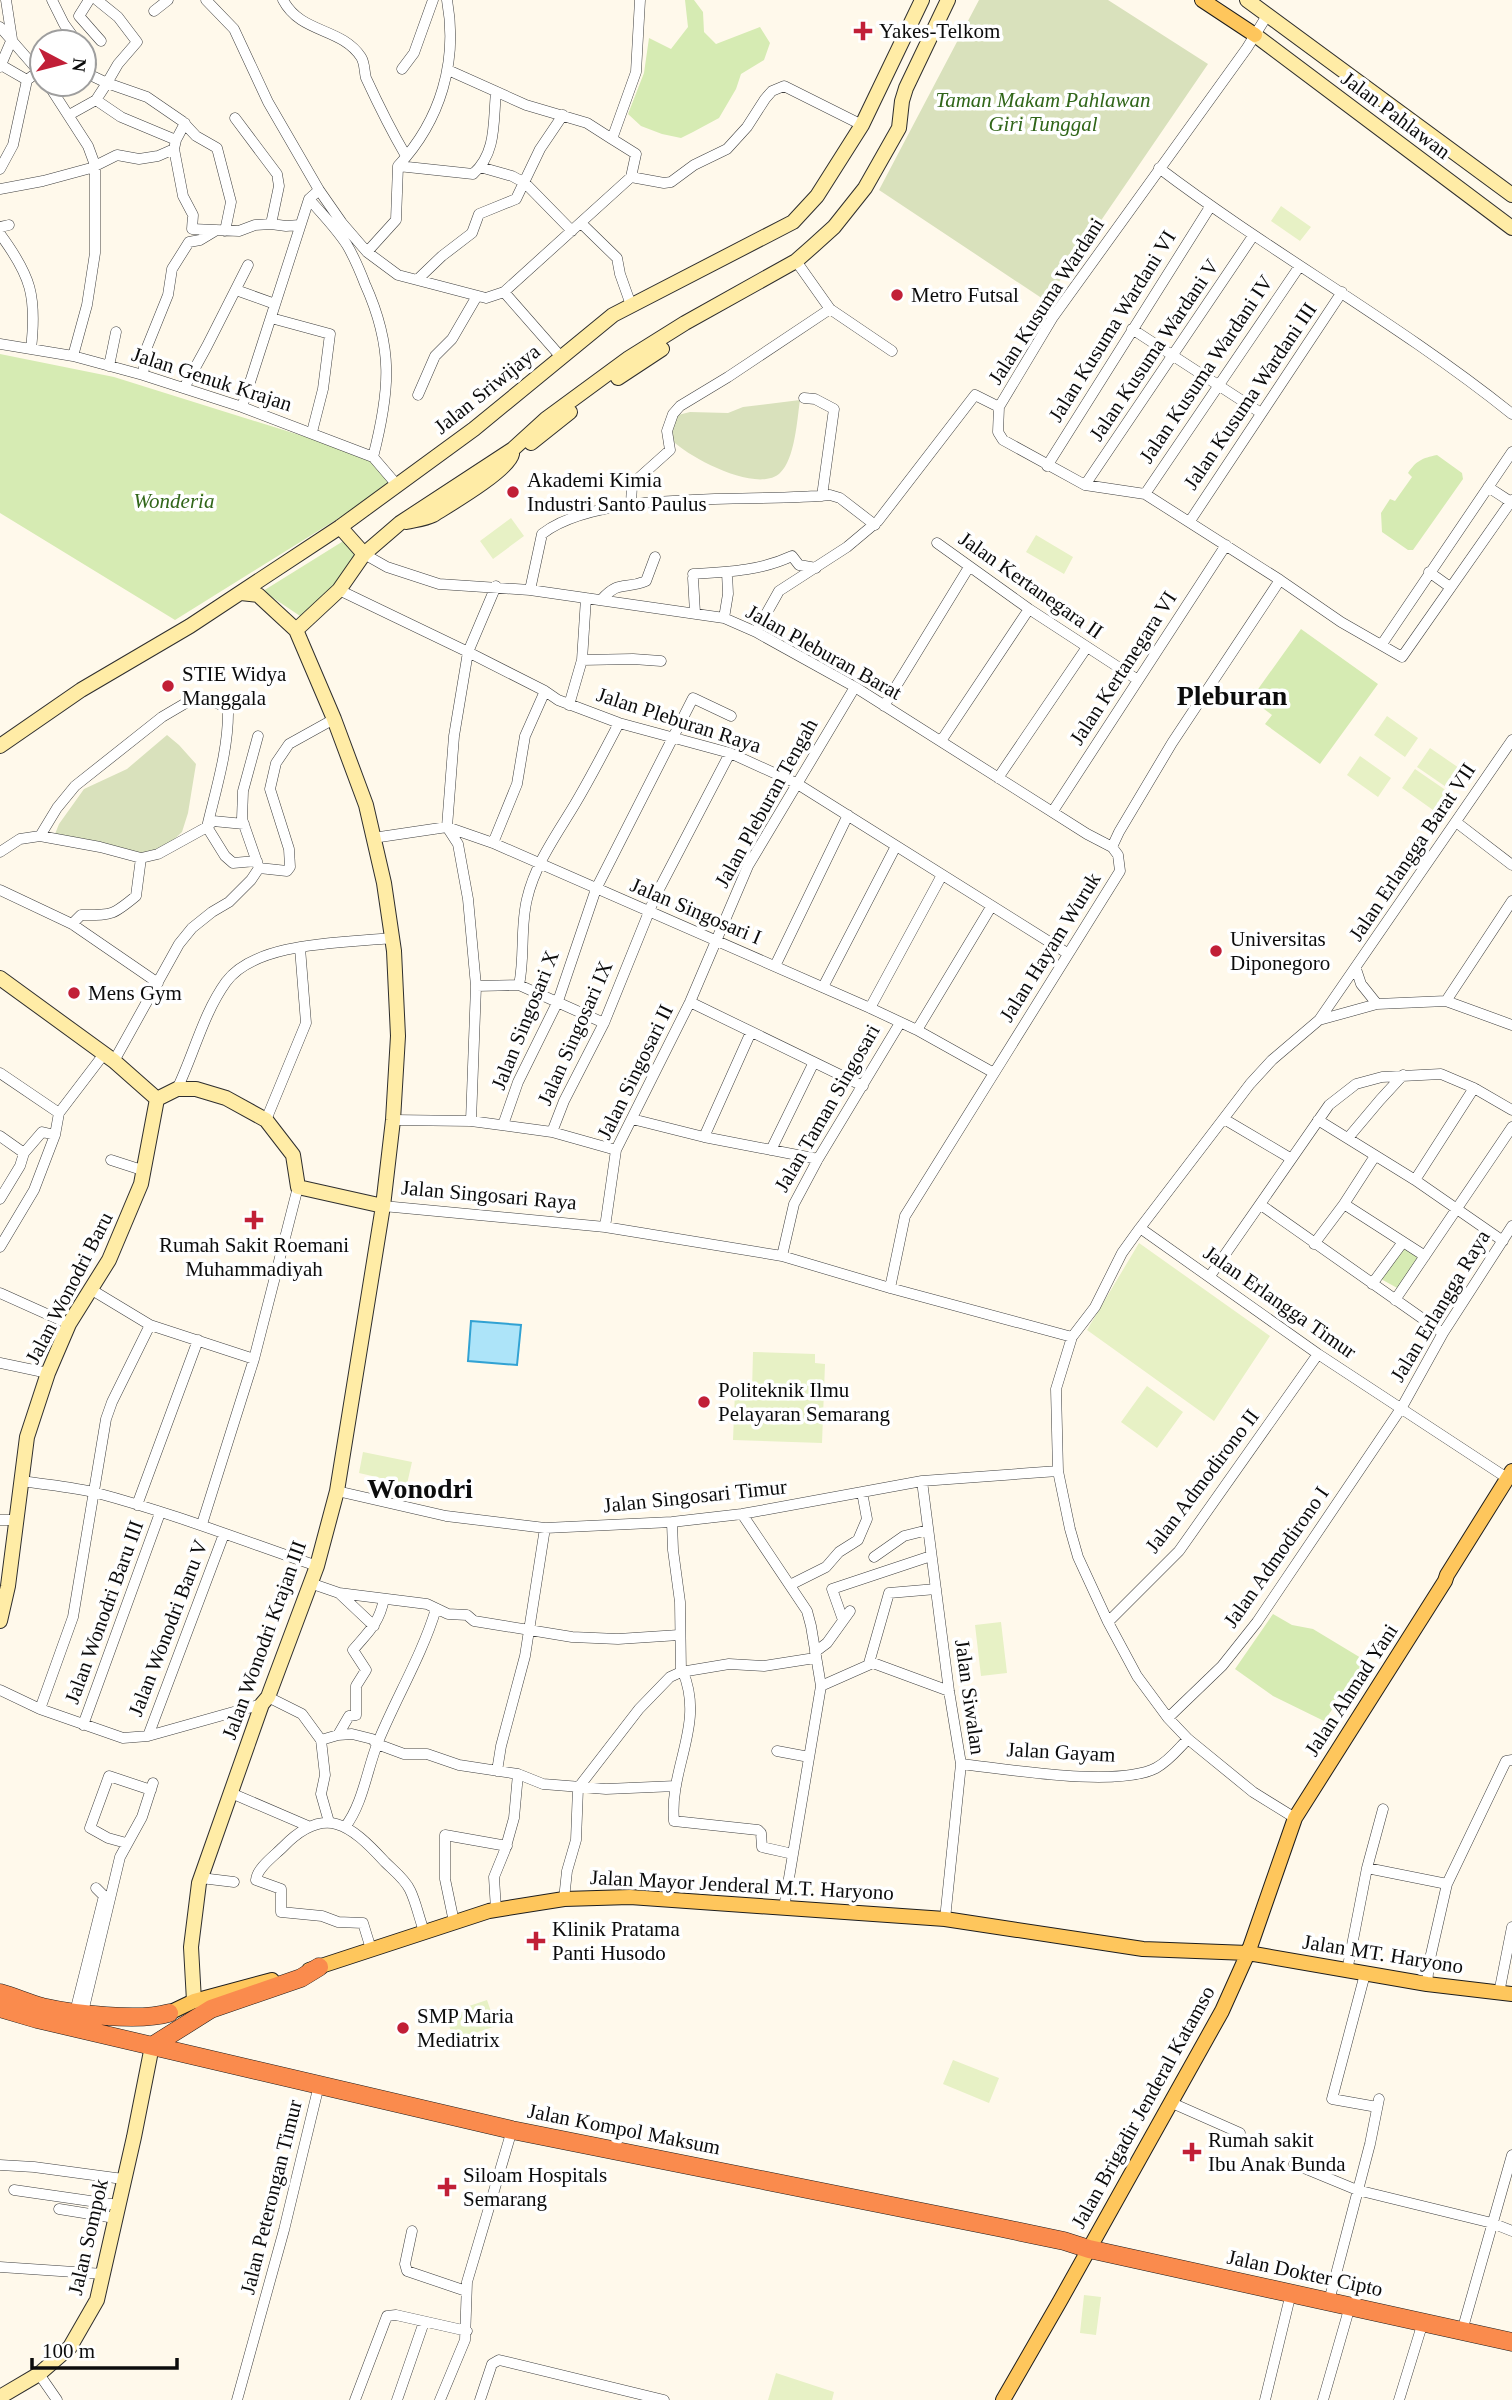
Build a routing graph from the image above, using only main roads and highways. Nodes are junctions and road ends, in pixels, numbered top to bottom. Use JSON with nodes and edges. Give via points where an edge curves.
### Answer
{"nodes":[{"id":1,"x":922,"y":0,"type":"edge"},
{"id":2,"x":948,"y":0,"type":"edge"},
{"id":3,"x":1202,"y":0,"type":"edge"},
{"id":4,"x":1247,"y":0,"type":"edge"},
{"id":5,"x":1512,"y":195,"type":"edge"},
{"id":6,"x":1512,"y":228,"type":"edge"},
{"id":7,"x":340,"y":527,"type":"junction"},
{"id":8,"x":364,"y":554,"type":"junction"},
{"id":9,"x":258,"y":589,"type":"junction"},
{"id":10,"x":296,"y":630,"type":"junction"},
{"id":11,"x":0,"y":746,"type":"edge"},
{"id":12,"x":0,"y":978,"type":"edge"},
{"id":13,"x":157,"y":1099,"type":"junction"},
{"id":14,"x":383,"y":1206,"type":"junction"},
{"id":15,"x":1511,"y":1479,"type":"edge"},
{"id":16,"x":7,"y":1520,"type":"edge"},
{"id":17,"x":0,"y":1621,"type":"edge"},
{"id":18,"x":1294,"y":1820,"type":"joint"},
{"id":19,"x":1248,"y":1953,"type":"junction"},
{"id":20,"x":319,"y":1967,"type":"junction"},
{"id":21,"x":0,"y":1993,"type":"edge"},
{"id":22,"x":1505,"y":1993,"type":"edge"},
{"id":23,"x":194,"y":2001,"type":"junction"},
{"id":24,"x":0,"y":2008,"type":"edge"},
{"id":25,"x":86,"y":2013,"type":"junction"},
{"id":26,"x":169,"y":2013,"type":"joint"},
{"id":27,"x":180,"y":2028,"type":"junction"},
{"id":28,"x":152,"y":2046,"type":"junction"},
{"id":29,"x":182,"y":2052,"type":"junction"},
{"id":30,"x":1089,"y":2249,"type":"junction"},
{"id":31,"x":1512,"y":2342,"type":"edge"},
{"id":32,"x":0,"y":2397,"type":"edge"},
{"id":33,"x":1003,"y":2400,"type":"edge"}],
"edges":[{"from":1,"to":7,"type":"main road","name":"Jalan Sriwijaya","via":[[862,125],[817,196],[793,222],[603,322],[474,429]]},
{"from":2,"to":8,"type":"main road","via":[[906,88],[899,128],[871,178],[834,227],[796,261],[629,358],[513,449],[400,523]]},
{"from":3,"to":6,"type":"main road","name":"Jalan Pahlawan"},
{"from":4,"to":5,"type":"main road","name":"Jalan Pahlawan"},
{"from":7,"to":8,"type":"main road"},
{"from":7,"to":9,"type":"main road","name":"Jalan Sriwijaya"},
{"from":8,"to":10,"type":"main road","via":[[339,590]]},
{"from":9,"to":10,"type":"main road","name":"Jalan Singosari Raya"},
{"from":9,"to":11,"type":"main road","via":[[242,593],[81,690]]},
{"from":10,"to":14,"type":"main road","name":"Jalan Singosari Raya","via":[[366,805],[384,883],[398,1036]]},
{"from":12,"to":13,"type":"main road"},
{"from":13,"to":14,"type":"main road","via":[[177,1089],[226,1098],[267,1121],[293,1155],[298,1187]]},
{"from":13,"to":16,"type":"main road","name":"Jalan Wonodri Baru","via":[[145,1171],[119,1238],[69,1324],[48,1373],[27,1437],[22,1481]]},
{"from":14,"to":23,"type":"main road","name":"Jalan Wonodri Krajan III","via":[[337,1491],[317,1566],[201,1878],[191,1947]]},
{"from":15,"to":18,"type":"main road","name":"Jalan Ahmad Yani"},
{"from":16,"to":17,"type":"main road","name":"Jalan Wonodri Baru","via":[[8,1586]]},
{"from":18,"to":19,"type":"main road","name":"Jalan Brigadir Jenderal Katamso"},
{"from":19,"to":20,"type":"main road","name":"Jalan Mayor Jenderal M.T. Haryono","via":[[1143,1949],[945,1919],[630,1897],[564,1899],[496,1910]]},
{"from":19,"to":22,"type":"main road","name":"Jalan MT. Haryono"},
{"from":19,"to":30,"type":"main road","name":"Jalan Brigadir Jenderal Katamso","via":[[1222,2011]]},
{"from":20,"to":23,"type":"main road","name":"Jalan Mayor Jenderal M.T. Haryono"},
{"from":20,"to":27,"type":"highway","via":[[301,1979],[211,2009]]},
{"from":21,"to":25,"type":"highway","name":"Jalan Mayor Jenderal M.T. Haryono"},
{"from":23,"to":26,"type":"main road","name":"Jalan Mayor Jenderal M.T. Haryono"},
{"from":24,"to":28,"type":"highway"},
{"from":25,"to":26,"type":"highway","name":"Jalan Mayor Jenderal M.T. Haryono"},
{"from":25,"to":28,"type":"highway","via":[[126,2025]]},
{"from":27,"to":28,"type":"highway"},
{"from":27,"to":29,"type":"highway","via":[[174,2043]]},
{"from":28,"to":29,"type":"highway","name":"Jalan Kompol Maksum"},
{"from":28,"to":32,"type":"main road","name":"Jalan Sompok","via":[[97,2301],[62,2355]]},
{"from":29,"to":30,"type":"highway","name":"Jalan Kompol Maksum","via":[[512,2130]]},
{"from":30,"to":31,"type":"highway","name":"Jalan Dokter Cipto"},
{"from":30,"to":33,"type":"main road","name":"Jalan Brigadir Jenderal Katamso"}]}
